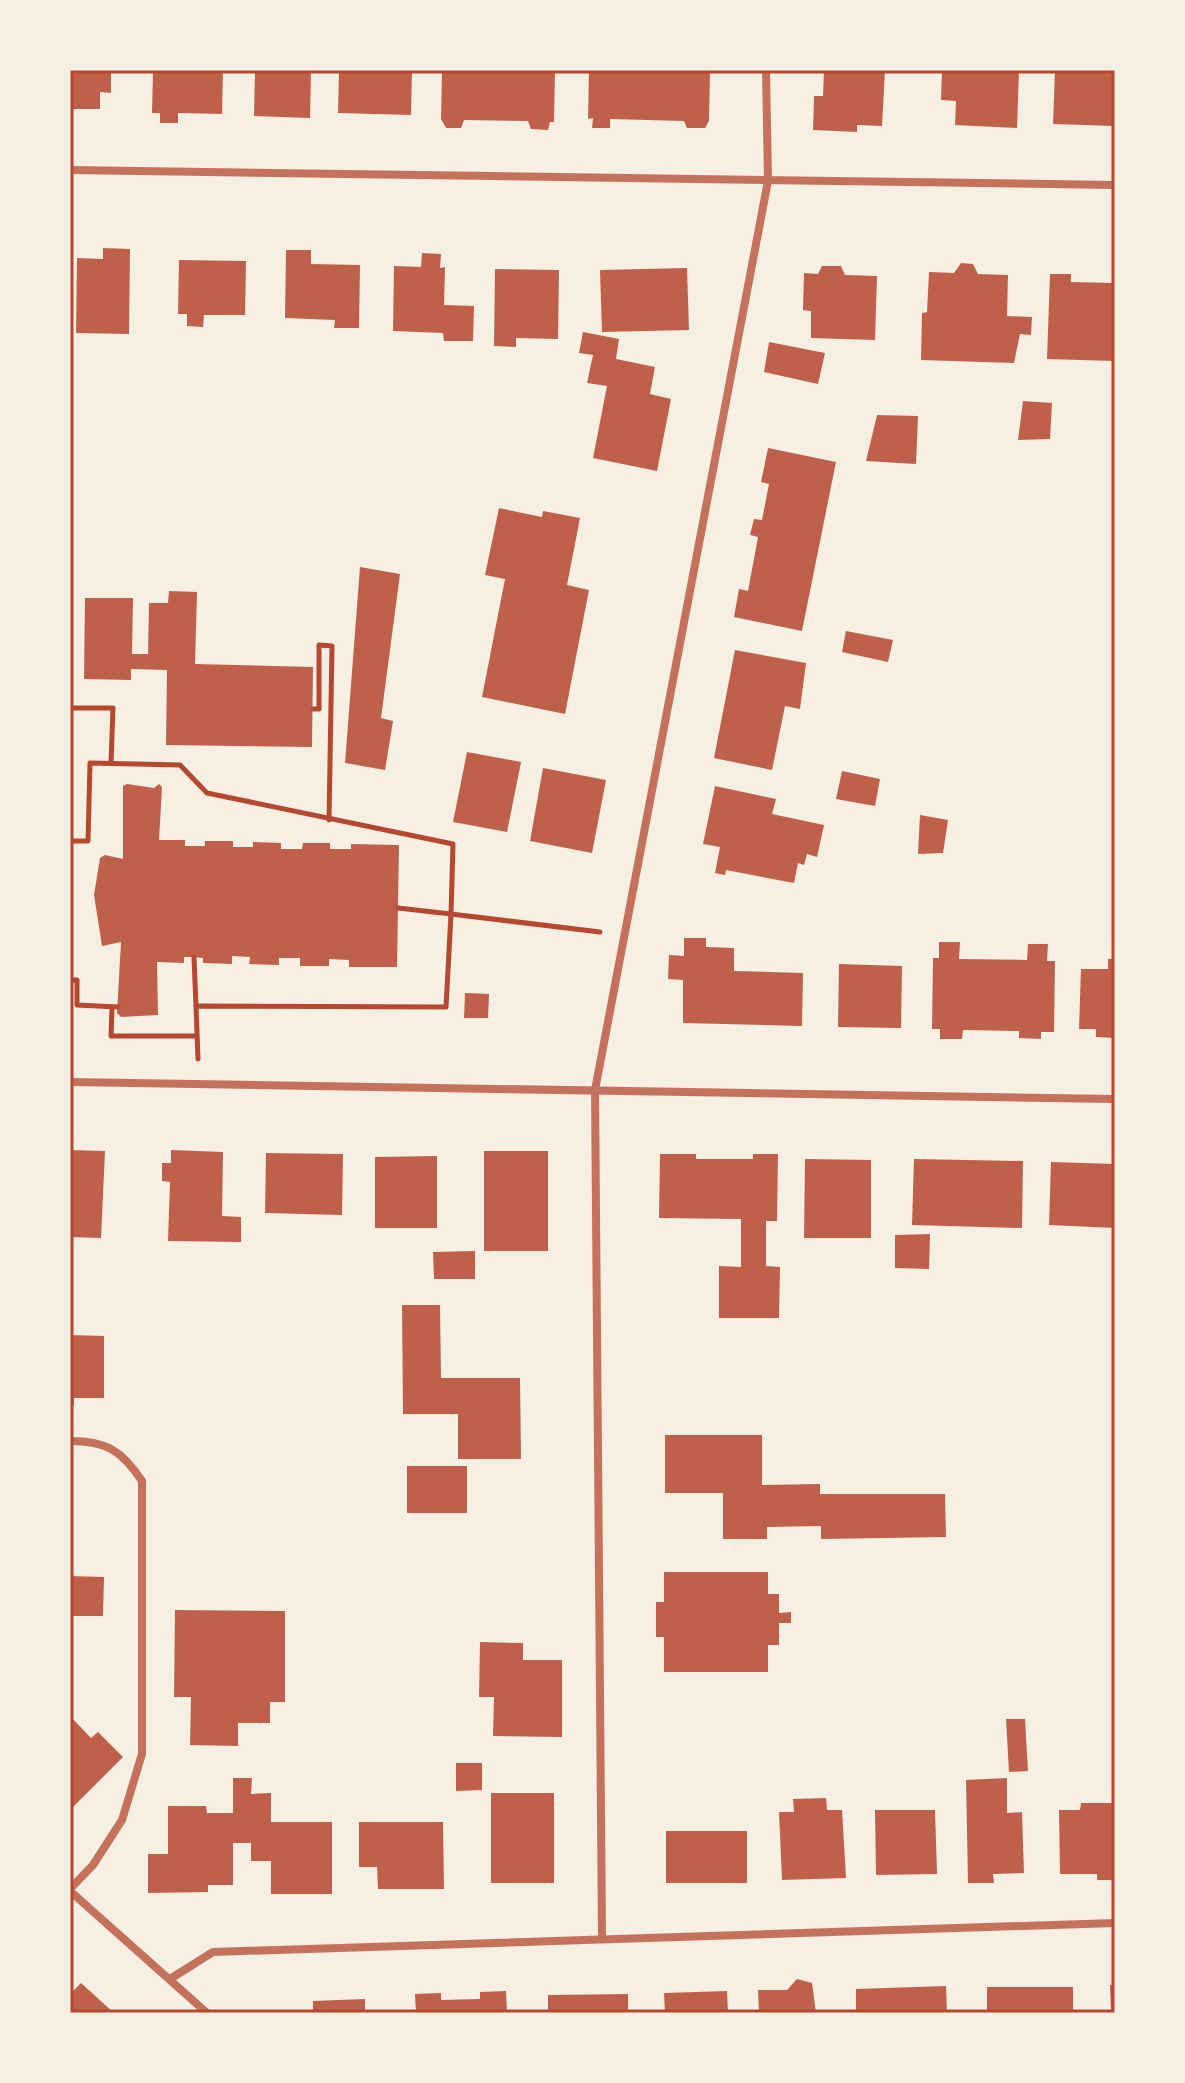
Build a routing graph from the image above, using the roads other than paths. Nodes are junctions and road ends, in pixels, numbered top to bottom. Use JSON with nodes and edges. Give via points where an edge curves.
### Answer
{"nodes":[{"id":1,"x":766,"y":70,"type":"edge"},
{"id":2,"x":70,"y":170,"type":"edge"},
{"id":3,"x":768,"y":181,"type":"junction"},
{"id":4,"x":1115,"y":185,"type":"edge"},
{"id":5,"x":70,"y":1082,"type":"edge"},
{"id":6,"x":595,"y":1090,"type":"junction"},
{"id":7,"x":1115,"y":1099,"type":"edge"},
{"id":8,"x":70,"y":1441,"type":"edge"},
{"id":9,"x":70,"y":1890,"type":"edge"},
{"id":10,"x":1115,"y":1923,"type":"edge"},
{"id":11,"x":602,"y":1937,"type":"junction"},
{"id":12,"x":170,"y":1979,"type":"junction"},
{"id":13,"x":207,"y":2013,"type":"edge"}],
"edges":[{"from":1,"to":3,"type":"street"},
{"from":2,"to":3,"type":"street"},
{"from":3,"to":4,"type":"street"},
{"from":3,"to":6,"type":"street"},
{"from":5,"to":6,"type":"street"},
{"from":6,"to":7,"type":"street"},
{"from":6,"to":11,"type":"street"},
{"from":8,"to":9,"type":"street","via":[[92,1441],[125,1456],[142,1481],[142,1754],[122,1820]]},
{"from":9,"to":12,"type":"street"},
{"from":10,"to":11,"type":"street"},
{"from":11,"to":12,"type":"street","via":[[213,1952]]},
{"from":12,"to":13,"type":"street"}]}
